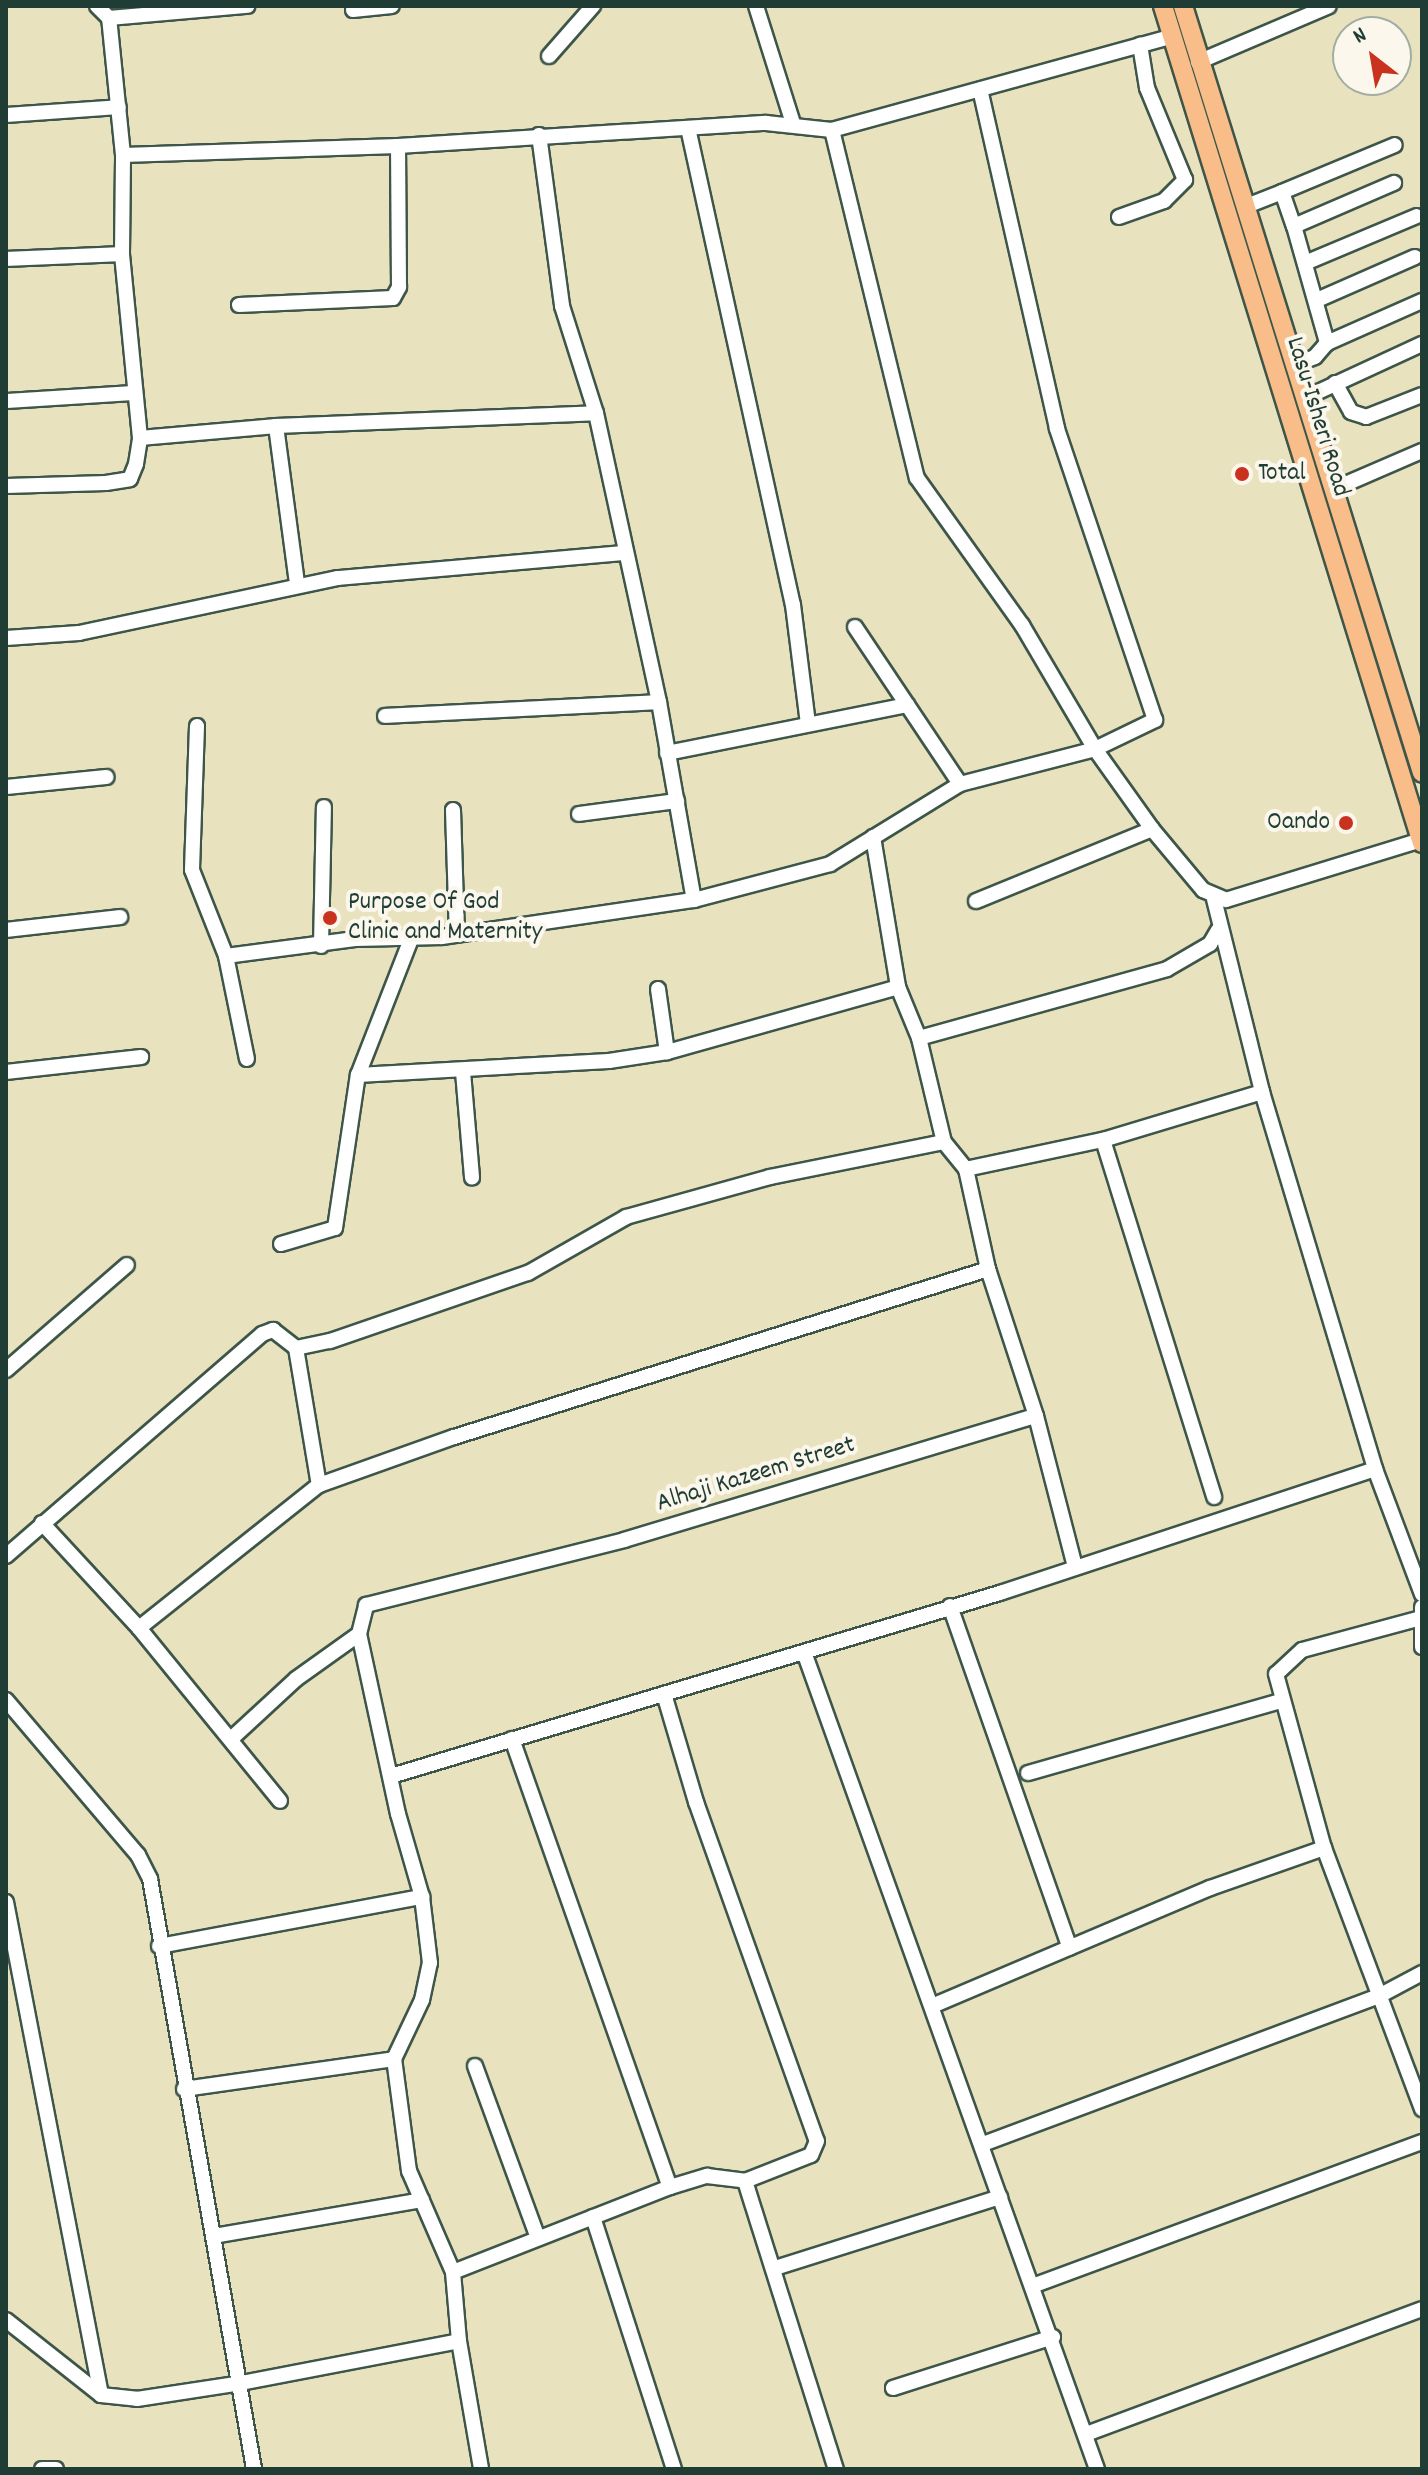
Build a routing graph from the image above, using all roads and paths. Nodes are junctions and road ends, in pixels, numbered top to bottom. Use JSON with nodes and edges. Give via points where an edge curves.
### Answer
{"nodes":[{"id":1,"x":97,"y":6,"type":"edge"},
{"id":2,"x":247,"y":6,"type":"edge"},
{"id":3,"x":392,"y":6,"type":"edge"},
{"id":4,"x":593,"y":6,"type":"edge"},
{"id":5,"x":756,"y":6,"type":"edge"},
{"id":6,"x":1163,"y":6,"type":"edge"},
{"id":7,"x":1183,"y":6,"type":"edge"},
{"id":8,"x":1329,"y":6,"type":"edge"},
{"id":9,"x":353,"y":10,"type":"dead end"},
{"id":10,"x":109,"y":18,"type":"junction"},
{"id":11,"x":1170,"y":37,"type":"junction"},
{"id":12,"x":1140,"y":45,"type":"junction"},
{"id":13,"x":549,"y":56,"type":"dead end"},
{"id":14,"x":1198,"y":62,"type":"junction"},
{"id":15,"x":980,"y":90,"type":"junction"},
{"id":16,"x":119,"y":107,"type":"junction"},
{"id":17,"x":6,"y":115,"type":"edge"},
{"id":18,"x":793,"y":123,"type":"junction"},
{"id":19,"x":688,"y":128,"type":"junction"},
{"id":20,"x":832,"y":130,"type":"junction"},
{"id":21,"x":539,"y":135,"type":"junction"},
{"id":22,"x":1395,"y":145,"type":"dead end"},
{"id":23,"x":398,"y":146,"type":"junction"},
{"id":24,"x":123,"y":155,"type":"junction"},
{"id":25,"x":1394,"y":183,"type":"dead end"},
{"id":26,"x":1282,"y":192,"type":"junction"},
{"id":27,"x":1244,"y":207,"type":"junction"},
{"id":28,"x":1417,"y":216,"type":"dead end"},
{"id":29,"x":1119,"y":217,"type":"dead end"},
{"id":30,"x":1294,"y":226,"type":"junction"},
{"id":31,"x":122,"y":254,"type":"junction"},
{"id":32,"x":1415,"y":257,"type":"dead end"},
{"id":33,"x":6,"y":259,"type":"edge"},
{"id":34,"x":1305,"y":263,"type":"junction"},
{"id":35,"x":1317,"y":300,"type":"junction"},
{"id":36,"x":1422,"y":301,"type":"edge"},
{"id":37,"x":239,"y":305,"type":"dead end"},
{"id":38,"x":1327,"y":343,"type":"junction"},
{"id":39,"x":1422,"y":344,"type":"edge"},
{"id":40,"x":1294,"y":365,"type":"junction"},
{"id":41,"x":1335,"y":383,"type":"junction"},
{"id":42,"x":134,"y":393,"type":"junction"},
{"id":43,"x":1422,"y":395,"type":"edge"},
{"id":44,"x":1305,"y":398,"type":"junction"},
{"id":45,"x":6,"y":401,"type":"edge"},
{"id":46,"x":596,"y":413,"type":"junction"},
{"id":47,"x":276,"y":426,"type":"junction"},
{"id":48,"x":140,"y":438,"type":"junction"},
{"id":49,"x":1422,"y":451,"type":"edge"},
{"id":50,"x":6,"y":486,"type":"edge"},
{"id":51,"x":1334,"y":489,"type":"junction"},
{"id":52,"x":625,"y":553,"type":"junction"},
{"id":53,"x":297,"y":584,"type":"junction"},
{"id":54,"x":855,"y":627,"type":"dead end"},
{"id":55,"x":6,"y":638,"type":"edge"},
{"id":56,"x":659,"y":702,"type":"junction"},
{"id":57,"x":907,"y":705,"type":"junction"},
{"id":58,"x":385,"y":716,"type":"dead end"},
{"id":59,"x":808,"y":724,"type":"junction"},
{"id":60,"x":197,"y":726,"type":"dead end"},
{"id":61,"x":1095,"y":749,"type":"junction"},
{"id":62,"x":667,"y":753,"type":"junction"},
{"id":63,"x":1422,"y":773,"type":"edge"},
{"id":64,"x":107,"y":777,"type":"dead end"},
{"id":65,"x":960,"y":784,"type":"junction"},
{"id":66,"x":6,"y":787,"type":"edge"},
{"id":67,"x":677,"y":801,"type":"junction"},
{"id":68,"x":324,"y":807,"type":"dead end"},
{"id":69,"x":453,"y":810,"type":"dead end"},
{"id":70,"x":579,"y":814,"type":"dead end"},
{"id":71,"x":1152,"y":829,"type":"junction"},
{"id":72,"x":873,"y":837,"type":"junction"},
{"id":73,"x":1422,"y":842,"type":"edge"},
{"id":74,"x":1214,"y":899,"type":"junction"},
{"id":75,"x":694,"y":900,"type":"junction"},
{"id":76,"x":976,"y":901,"type":"dead end"},
{"id":77,"x":120,"y":917,"type":"dead end"},
{"id":78,"x":6,"y":930,"type":"edge"},
{"id":79,"x":1218,"y":930,"type":"junction"},
{"id":80,"x":457,"y":935,"type":"junction"},
{"id":81,"x":411,"y":939,"type":"junction"},
{"id":82,"x":321,"y":946,"type":"junction"},
{"id":83,"x":226,"y":956,"type":"junction"},
{"id":84,"x":898,"y":987,"type":"junction"},
{"id":85,"x":658,"y":989,"type":"dead end"},
{"id":86,"x":919,"y":1038,"type":"junction"},
{"id":87,"x":667,"y":1052,"type":"junction"},
{"id":88,"x":141,"y":1057,"type":"dead end"},
{"id":89,"x":247,"y":1059,"type":"dead end"},
{"id":90,"x":6,"y":1072,"type":"edge"},
{"id":91,"x":463,"y":1072,"type":"junction"},
{"id":92,"x":358,"y":1075,"type":"junction"},
{"id":93,"x":1262,"y":1092,"type":"junction"},
{"id":94,"x":1103,"y":1140,"type":"junction"},
{"id":95,"x":944,"y":1142,"type":"junction"},
{"id":96,"x":966,"y":1169,"type":"junction"},
{"id":97,"x":472,"y":1178,"type":"dead end"},
{"id":98,"x":281,"y":1244,"type":"dead end"},
{"id":99,"x":127,"y":1265,"type":"dead end"},
{"id":100,"x":988,"y":1269,"type":"junction"},
{"id":101,"x":296,"y":1348,"type":"junction"},
{"id":102,"x":6,"y":1370,"type":"edge"},
{"id":103,"x":1036,"y":1416,"type":"junction"},
{"id":104,"x":1375,"y":1469,"type":"junction"},
{"id":105,"x":319,"y":1485,"type":"junction"},
{"id":106,"x":1214,"y":1497,"type":"dead end"},
{"id":107,"x":42,"y":1523,"type":"junction"},
{"id":108,"x":6,"y":1556,"type":"edge"},
{"id":109,"x":1075,"y":1567,"type":"junction"},
{"id":110,"x":1422,"y":1594,"type":"edge"},
{"id":111,"x":950,"y":1606,"type":"junction"},
{"id":112,"x":1421,"y":1612,"type":"edge"},
{"id":113,"x":139,"y":1628,"type":"junction"},
{"id":114,"x":359,"y":1634,"type":"junction"},
{"id":115,"x":1422,"y":1647,"type":"edge"},
{"id":116,"x":804,"y":1652,"type":"junction"},
{"id":117,"x":664,"y":1694,"type":"junction"},
{"id":118,"x":6,"y":1701,"type":"edge"},
{"id":119,"x":1280,"y":1701,"type":"junction"},
{"id":120,"x":231,"y":1739,"type":"junction"},
{"id":121,"x":512,"y":1739,"type":"junction"},
{"id":122,"x":1028,"y":1773,"type":"dead end"},
{"id":123,"x":391,"y":1776,"type":"junction"},
{"id":124,"x":280,"y":1801,"type":"dead end"},
{"id":125,"x":1324,"y":1848,"type":"junction"},
{"id":126,"x":422,"y":1897,"type":"junction"},
{"id":127,"x":6,"y":1902,"type":"edge"},
{"id":128,"x":159,"y":1946,"type":"junction"},
{"id":129,"x":1070,"y":1948,"type":"junction"},
{"id":130,"x":1422,"y":1973,"type":"edge"},
{"id":131,"x":1379,"y":1996,"type":"junction"},
{"id":132,"x":932,"y":2006,"type":"junction"},
{"id":133,"x":394,"y":2059,"type":"junction"},
{"id":134,"x":475,"y":2066,"type":"dead end"},
{"id":135,"x":184,"y":2089,"type":"junction"},
{"id":136,"x":1422,"y":2109,"type":"edge"},
{"id":137,"x":1422,"y":2142,"type":"edge"},
{"id":138,"x":983,"y":2144,"type":"junction"},
{"id":139,"x":745,"y":2181,"type":"junction"},
{"id":140,"x":670,"y":2187,"type":"junction"},
{"id":141,"x":1000,"y":2197,"type":"junction"},
{"id":142,"x":422,"y":2200,"type":"junction"},
{"id":143,"x":593,"y":2217,"type":"junction"},
{"id":144,"x":537,"y":2235,"type":"junction"},
{"id":145,"x":214,"y":2236,"type":"junction"},
{"id":146,"x":775,"y":2268,"type":"junction"},
{"id":147,"x":453,"y":2272,"type":"junction"},
{"id":148,"x":1035,"y":2285,"type":"junction"},
{"id":149,"x":1422,"y":2309,"type":"edge"},
{"id":150,"x":6,"y":2320,"type":"edge"},
{"id":151,"x":1053,"y":2337,"type":"junction"},
{"id":152,"x":459,"y":2341,"type":"junction"},
{"id":153,"x":241,"y":2383,"type":"junction"},
{"id":154,"x":893,"y":2388,"type":"dead end"},
{"id":155,"x":101,"y":2395,"type":"junction"},
{"id":156,"x":1086,"y":2434,"type":"junction"},
{"id":157,"x":42,"y":2469,"type":"edge"},
{"id":158,"x":56,"y":2469,"type":"edge"},
{"id":159,"x":254,"y":2469,"type":"edge"},
{"id":160,"x":481,"y":2469,"type":"edge"},
{"id":161,"x":674,"y":2469,"type":"edge"},
{"id":162,"x":836,"y":2469,"type":"edge"},
{"id":163,"x":1097,"y":2469,"type":"edge"}],
"edges":[{"from":1,"to":10,"type":"street"},
{"from":2,"to":10,"type":"street"},
{"from":3,"to":9,"type":"street"},
{"from":4,"to":13,"type":"street"},
{"from":5,"to":18,"type":"street"},
{"from":6,"to":11,"type":"main road","name":"Lasu-Isheri Road"},
{"from":7,"to":14,"type":"main road","name":"Lasu-Isheri Road"},
{"from":8,"to":14,"type":"street"},
{"from":10,"to":16,"type":"street"},
{"from":11,"to":12,"type":"street"},
{"from":11,"to":73,"type":"main road","name":"Lasu-Isheri Road"},
{"from":12,"to":15,"type":"street"},
{"from":12,"to":29,"type":"street","via":[[1147,88],[1185,180],[1164,201]]},
{"from":14,"to":27,"type":"main road","name":"Lasu-Isheri Road"},
{"from":15,"to":20,"type":"street"},
{"from":15,"to":61,"type":"street","via":[[1057,428],[1154,712],[1148,726]]},
{"from":16,"to":17,"type":"street"},
{"from":16,"to":24,"type":"street"},
{"from":18,"to":19,"type":"street"},
{"from":18,"to":20,"type":"street"},
{"from":19,"to":21,"type":"street"},
{"from":19,"to":59,"type":"street","via":[[793,605]]},
{"from":20,"to":61,"type":"street","via":[[917,478],[1022,625]]},
{"from":21,"to":23,"type":"street"},
{"from":21,"to":46,"type":"street","via":[[562,306]]},
{"from":22,"to":26,"type":"street"},
{"from":23,"to":24,"type":"street"},
{"from":23,"to":37,"type":"street","via":[[399,287],[393,298]]},
{"from":24,"to":31,"type":"street"},
{"from":25,"to":30,"type":"street"},
{"from":26,"to":27,"type":"street"},
{"from":26,"to":30,"type":"street"},
{"from":27,"to":40,"type":"main road","name":"Lasu-Isheri Road"},
{"from":28,"to":34,"type":"street"},
{"from":30,"to":34,"type":"street"},
{"from":31,"to":33,"type":"street"},
{"from":31,"to":42,"type":"street"},
{"from":32,"to":35,"type":"street"},
{"from":34,"to":35,"type":"street"},
{"from":35,"to":38,"type":"street"},
{"from":36,"to":38,"type":"street"},
{"from":38,"to":40,"type":"street","via":[[1315,357]]},
{"from":39,"to":41,"type":"street"},
{"from":40,"to":44,"type":"main road","name":"Lasu-Isheri Road"},
{"from":41,"to":43,"type":"street","via":[[1351,412],[1366,417]]},
{"from":41,"to":44,"type":"street"},
{"from":42,"to":45,"type":"street"},
{"from":42,"to":48,"type":"street"},
{"from":44,"to":51,"type":"main road","name":"Lasu-Isheri Road"},
{"from":46,"to":47,"type":"street"},
{"from":46,"to":52,"type":"street"},
{"from":47,"to":48,"type":"street"},
{"from":47,"to":53,"type":"street"},
{"from":48,"to":50,"type":"street","via":[[130,479]]},
{"from":49,"to":51,"type":"street"},
{"from":51,"to":63,"type":"main road","name":"Lasu-Isheri Road"},
{"from":52,"to":53,"type":"street"},
{"from":52,"to":56,"type":"street"},
{"from":53,"to":55,"type":"street","via":[[246,602],[79,633]]},
{"from":54,"to":57,"type":"street"},
{"from":56,"to":58,"type":"street"},
{"from":56,"to":62,"type":"street"},
{"from":57,"to":59,"type":"street"},
{"from":57,"to":65,"type":"street"},
{"from":59,"to":62,"type":"street"},
{"from":60,"to":83,"type":"street","via":[[192,870]]},
{"from":61,"to":65,"type":"street"},
{"from":61,"to":71,"type":"street"},
{"from":62,"to":67,"type":"street"},
{"from":64,"to":66,"type":"street"},
{"from":65,"to":72,"type":"street"},
{"from":67,"to":70,"type":"street"},
{"from":67,"to":75,"type":"street"},
{"from":68,"to":82,"type":"street"},
{"from":69,"to":80,"type":"street"},
{"from":71,"to":74,"type":"street"},
{"from":71,"to":76,"type":"street"},
{"from":72,"to":75,"type":"street","via":[[830,864]]},
{"from":72,"to":84,"type":"street"},
{"from":73,"to":74,"type":"street"},
{"from":74,"to":79,"type":"street"},
{"from":75,"to":80,"type":"street"},
{"from":77,"to":78,"type":"street"},
{"from":79,"to":86,"type":"street","via":[[1210,944],[1167,969]]},
{"from":79,"to":93,"type":"street"},
{"from":80,"to":81,"type":"street"},
{"from":81,"to":82,"type":"street","via":[[355,939]]},
{"from":81,"to":92,"type":"street"},
{"from":82,"to":83,"type":"street"},
{"from":83,"to":89,"type":"street"},
{"from":84,"to":86,"type":"street"},
{"from":84,"to":87,"type":"street"},
{"from":85,"to":87,"type":"street"},
{"from":86,"to":95,"type":"street"},
{"from":87,"to":91,"type":"street"},
{"from":88,"to":90,"type":"street"},
{"from":91,"to":92,"type":"street"},
{"from":91,"to":97,"type":"street"},
{"from":92,"to":98,"type":"street","via":[[335,1228]]},
{"from":93,"to":94,"type":"street"},
{"from":93,"to":104,"type":"street"},
{"from":94,"to":96,"type":"street"},
{"from":94,"to":106,"type":"street"},
{"from":95,"to":96,"type":"street"},
{"from":95,"to":101,"type":"street","via":[[770,1177],[626,1217],[528,1273]]},
{"from":96,"to":100,"type":"street"},
{"from":99,"to":102,"type":"street"},
{"from":100,"to":103,"type":"street"},
{"from":100,"to":105,"type":"street","via":[[454,1437]]},
{"from":101,"to":105,"type":"street"},
{"from":101,"to":107,"type":"street","via":[[273,1330],[262,1334]]},
{"from":103,"to":109,"type":"street"},
{"from":103,"to":114,"type":"street","name":"Alhaji Kazeem Street","via":[[624,1540],[385,1597],[366,1605]]},
{"from":104,"to":109,"type":"street"},
{"from":104,"to":110,"type":"street"},
{"from":105,"to":113,"type":"street"},
{"from":107,"to":108,"type":"street"},
{"from":107,"to":113,"type":"street"},
{"from":109,"to":111,"type":"street"},
{"from":111,"to":116,"type":"street"},
{"from":111,"to":129,"type":"street"},
{"from":112,"to":115,"type":"street"},
{"from":112,"to":119,"type":"street","via":[[1302,1650],[1276,1674]]},
{"from":113,"to":120,"type":"street"},
{"from":114,"to":120,"type":"street","via":[[296,1679]]},
{"from":114,"to":123,"type":"street"},
{"from":116,"to":117,"type":"street"},
{"from":116,"to":132,"type":"street"},
{"from":117,"to":121,"type":"street"},
{"from":117,"to":139,"type":"street","via":[[696,1802],[817,2141],[811,2155]]},
{"from":118,"to":128,"type":"street","via":[[138,1855],[156,1901]]},
{"from":119,"to":122,"type":"street"},
{"from":119,"to":125,"type":"street"},
{"from":120,"to":124,"type":"street"},
{"from":121,"to":123,"type":"street"},
{"from":121,"to":140,"type":"street"},
{"from":123,"to":126,"type":"street"},
{"from":125,"to":129,"type":"street","via":[[1210,1888]]},
{"from":125,"to":131,"type":"street"},
{"from":126,"to":128,"type":"street"},
{"from":126,"to":133,"type":"street","via":[[429,1977]]},
{"from":127,"to":155,"type":"street"},
{"from":128,"to":135,"type":"street"},
{"from":129,"to":132,"type":"street"},
{"from":130,"to":131,"type":"street"},
{"from":131,"to":136,"type":"street"},
{"from":131,"to":138,"type":"street"},
{"from":132,"to":138,"type":"street"},
{"from":133,"to":135,"type":"street"},
{"from":133,"to":142,"type":"street","via":[[409,2171]]},
{"from":134,"to":144,"type":"street"},
{"from":135,"to":145,"type":"street"},
{"from":137,"to":148,"type":"street"},
{"from":138,"to":141,"type":"street"},
{"from":139,"to":140,"type":"street","via":[[707,2176]]},
{"from":139,"to":146,"type":"street"},
{"from":140,"to":143,"type":"street"},
{"from":141,"to":146,"type":"street"},
{"from":141,"to":148,"type":"street"},
{"from":142,"to":145,"type":"street"},
{"from":142,"to":147,"type":"street"},
{"from":143,"to":144,"type":"street"},
{"from":143,"to":161,"type":"street"},
{"from":144,"to":147,"type":"street"},
{"from":145,"to":153,"type":"street"},
{"from":146,"to":162,"type":"street"},
{"from":147,"to":152,"type":"street"},
{"from":148,"to":151,"type":"street"},
{"from":149,"to":156,"type":"street"},
{"from":150,"to":155,"type":"street"},
{"from":151,"to":154,"type":"street"},
{"from":151,"to":156,"type":"street"},
{"from":152,"to":153,"type":"street"},
{"from":152,"to":160,"type":"street"},
{"from":153,"to":155,"type":"street","via":[[137,2399]]},
{"from":153,"to":159,"type":"street"},
{"from":156,"to":163,"type":"street"},
{"from":157,"to":158,"type":"street"}]}
